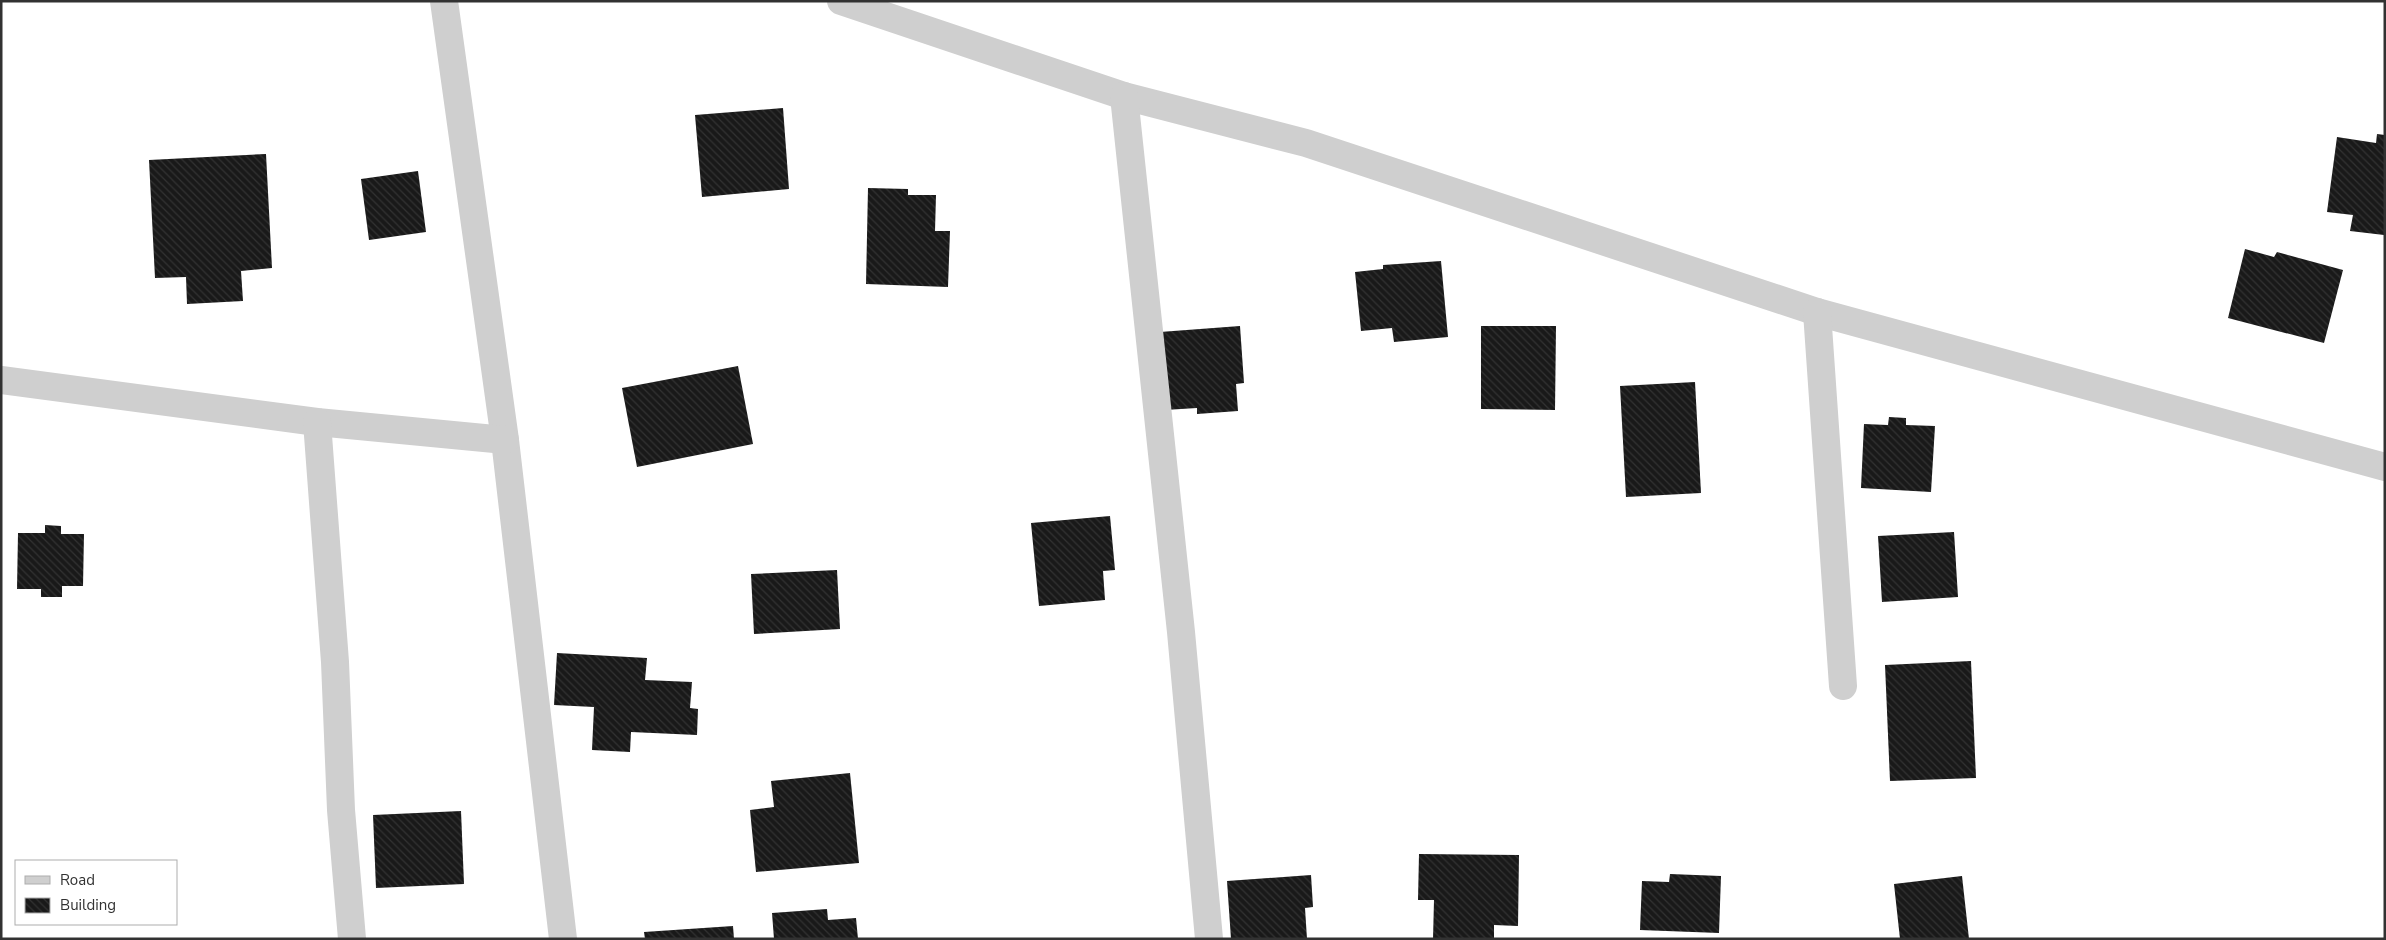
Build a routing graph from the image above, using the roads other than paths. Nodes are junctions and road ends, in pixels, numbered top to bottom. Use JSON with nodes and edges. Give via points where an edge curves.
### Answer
{"nodes":[{"id":1,"x":444,"y":1,"type":"edge"},
{"id":2,"x":841,"y":1,"type":"edge"},
{"id":3,"x":1124,"y":96,"type":"junction"},
{"id":4,"x":1817,"y":312,"type":"junction"},
{"id":5,"x":1,"y":380,"type":"edge"},
{"id":6,"x":317,"y":422,"type":"junction"},
{"id":7,"x":506,"y":440,"type":"junction"},
{"id":8,"x":2385,"y":467,"type":"edge"},
{"id":9,"x":1843,"y":686,"type":"dead end"},
{"id":10,"x":352,"y":939,"type":"edge"},
{"id":11,"x":562,"y":939,"type":"edge"},
{"id":12,"x":1209,"y":939,"type":"edge"}],
"edges":[{"from":1,"to":7,"type":"street"},
{"from":2,"to":3,"type":"street"},
{"from":3,"to":4,"type":"street","via":[[1306,143]]},
{"from":3,"to":12,"type":"street","via":[[1181,632]]},
{"from":4,"to":8,"type":"street"},
{"from":4,"to":9,"type":"street"},
{"from":5,"to":6,"type":"street"},
{"from":6,"to":7,"type":"street"},
{"from":6,"to":10,"type":"street"},
{"from":7,"to":11,"type":"street"}]}
